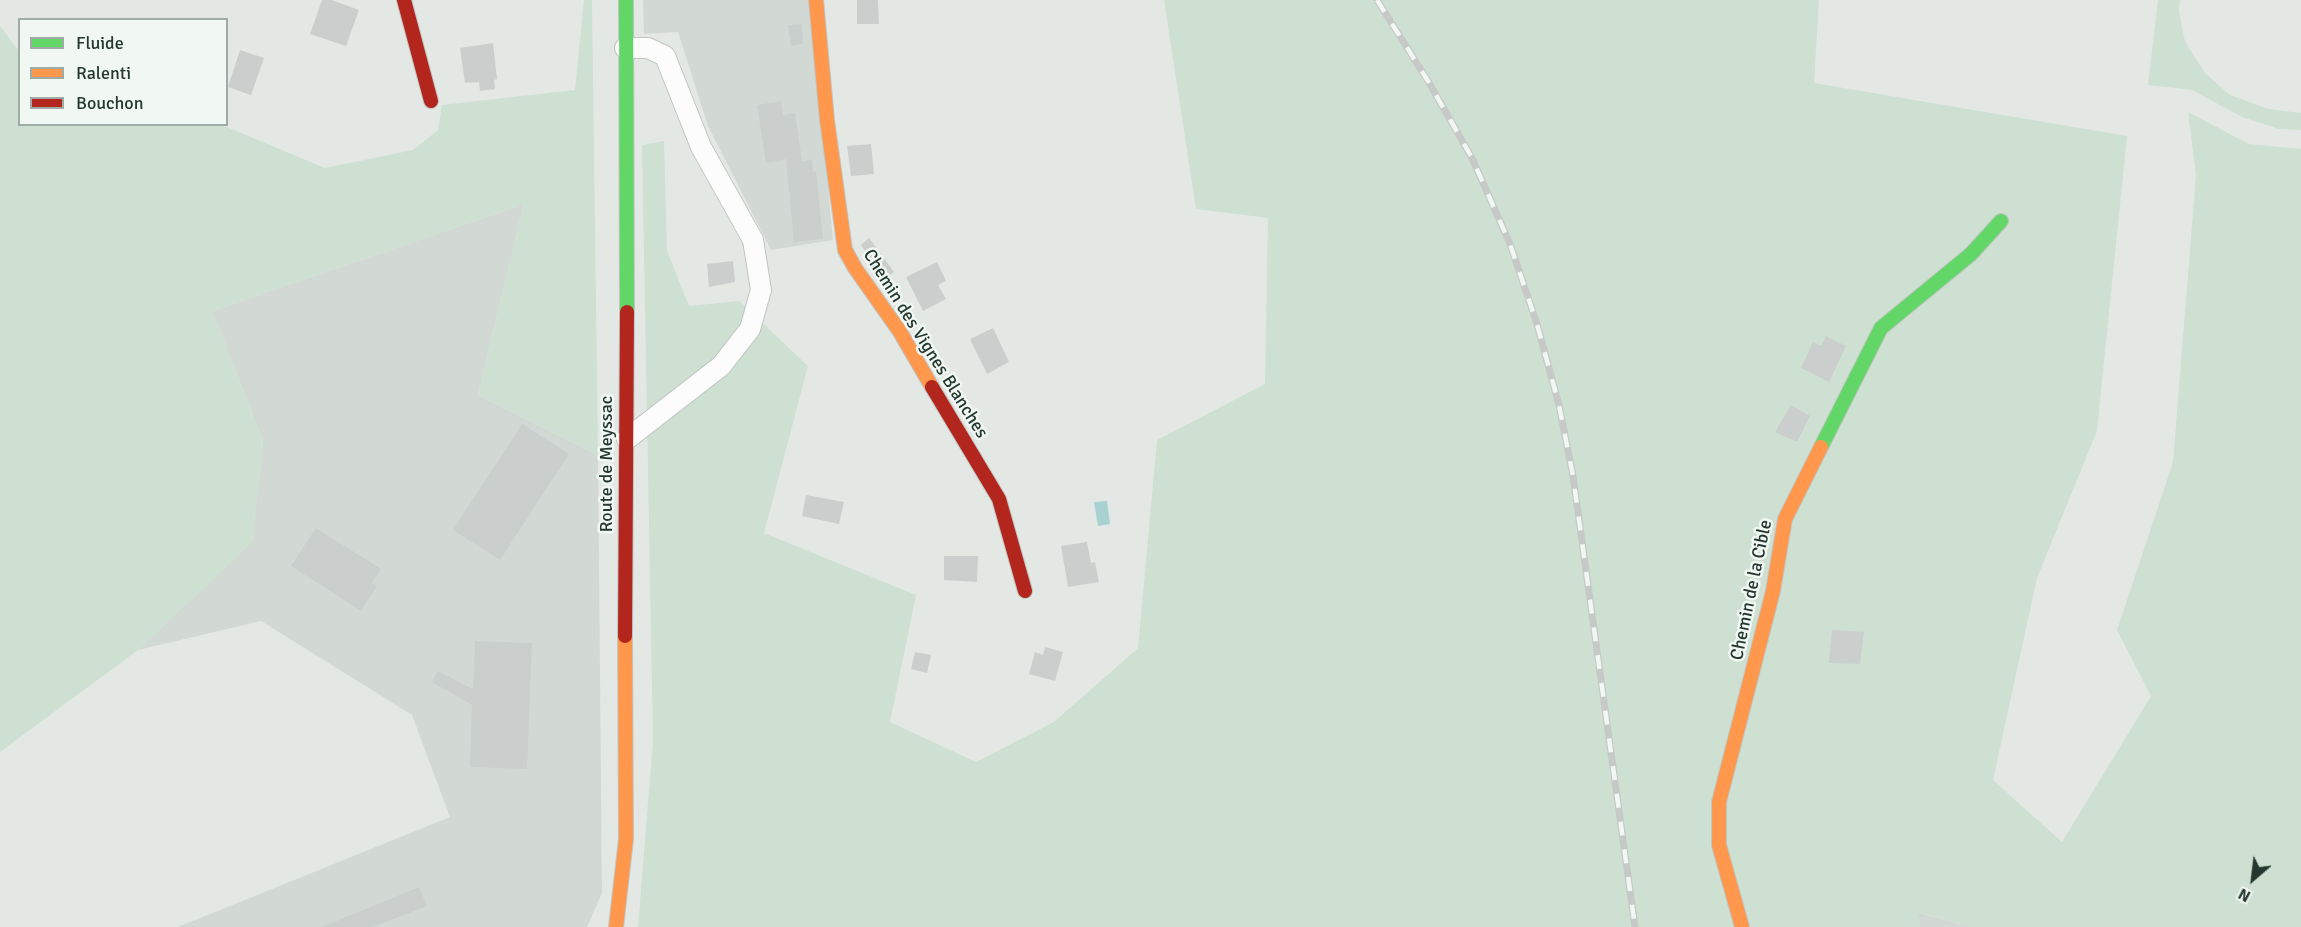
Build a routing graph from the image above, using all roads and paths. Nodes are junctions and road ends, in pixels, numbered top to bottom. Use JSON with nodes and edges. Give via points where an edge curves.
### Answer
{"nodes":[{"id":1,"x":404,"y":0,"type":"edge"},
{"id":2,"x":626,"y":0,"type":"edge"},
{"id":3,"x":816,"y":0,"type":"edge"},
{"id":4,"x":625,"y":48,"type":"junction"},
{"id":5,"x":431,"y":101,"type":"dead end"},
{"id":6,"x":2001,"y":221,"type":"dead end"},
{"id":7,"x":627,"y":439,"type":"junction"},
{"id":8,"x":1025,"y":591,"type":"dead end"},
{"id":9,"x":616,"y":927,"type":"edge"},
{"id":10,"x":1742,"y":927,"type":"edge"}],
"edges":[{"from":1,"to":5,"type":"street"},
{"from":2,"to":4,"type":"street","name":"Route de Meyssac"},
{"from":3,"to":8,"type":"street","name":"Chemin des Vignes Blanches","via":[[845,249],[900,332],[999,499]]},
{"from":4,"to":7,"type":"street","name":"Route de Meyssac"},
{"from":4,"to":7,"type":"street","via":[[648,48],[665,56],[701,147],[753,240],[761,290],[750,329],[721,366]]},
{"from":6,"to":10,"type":"street","name":"Chemin de la Cible","via":[[1971,254],[1881,328],[1785,519],[1773,591],[1719,802],[1719,844]]},
{"from":7,"to":9,"type":"street","name":"Route de Meyssac","via":[[626,839]]}]}
